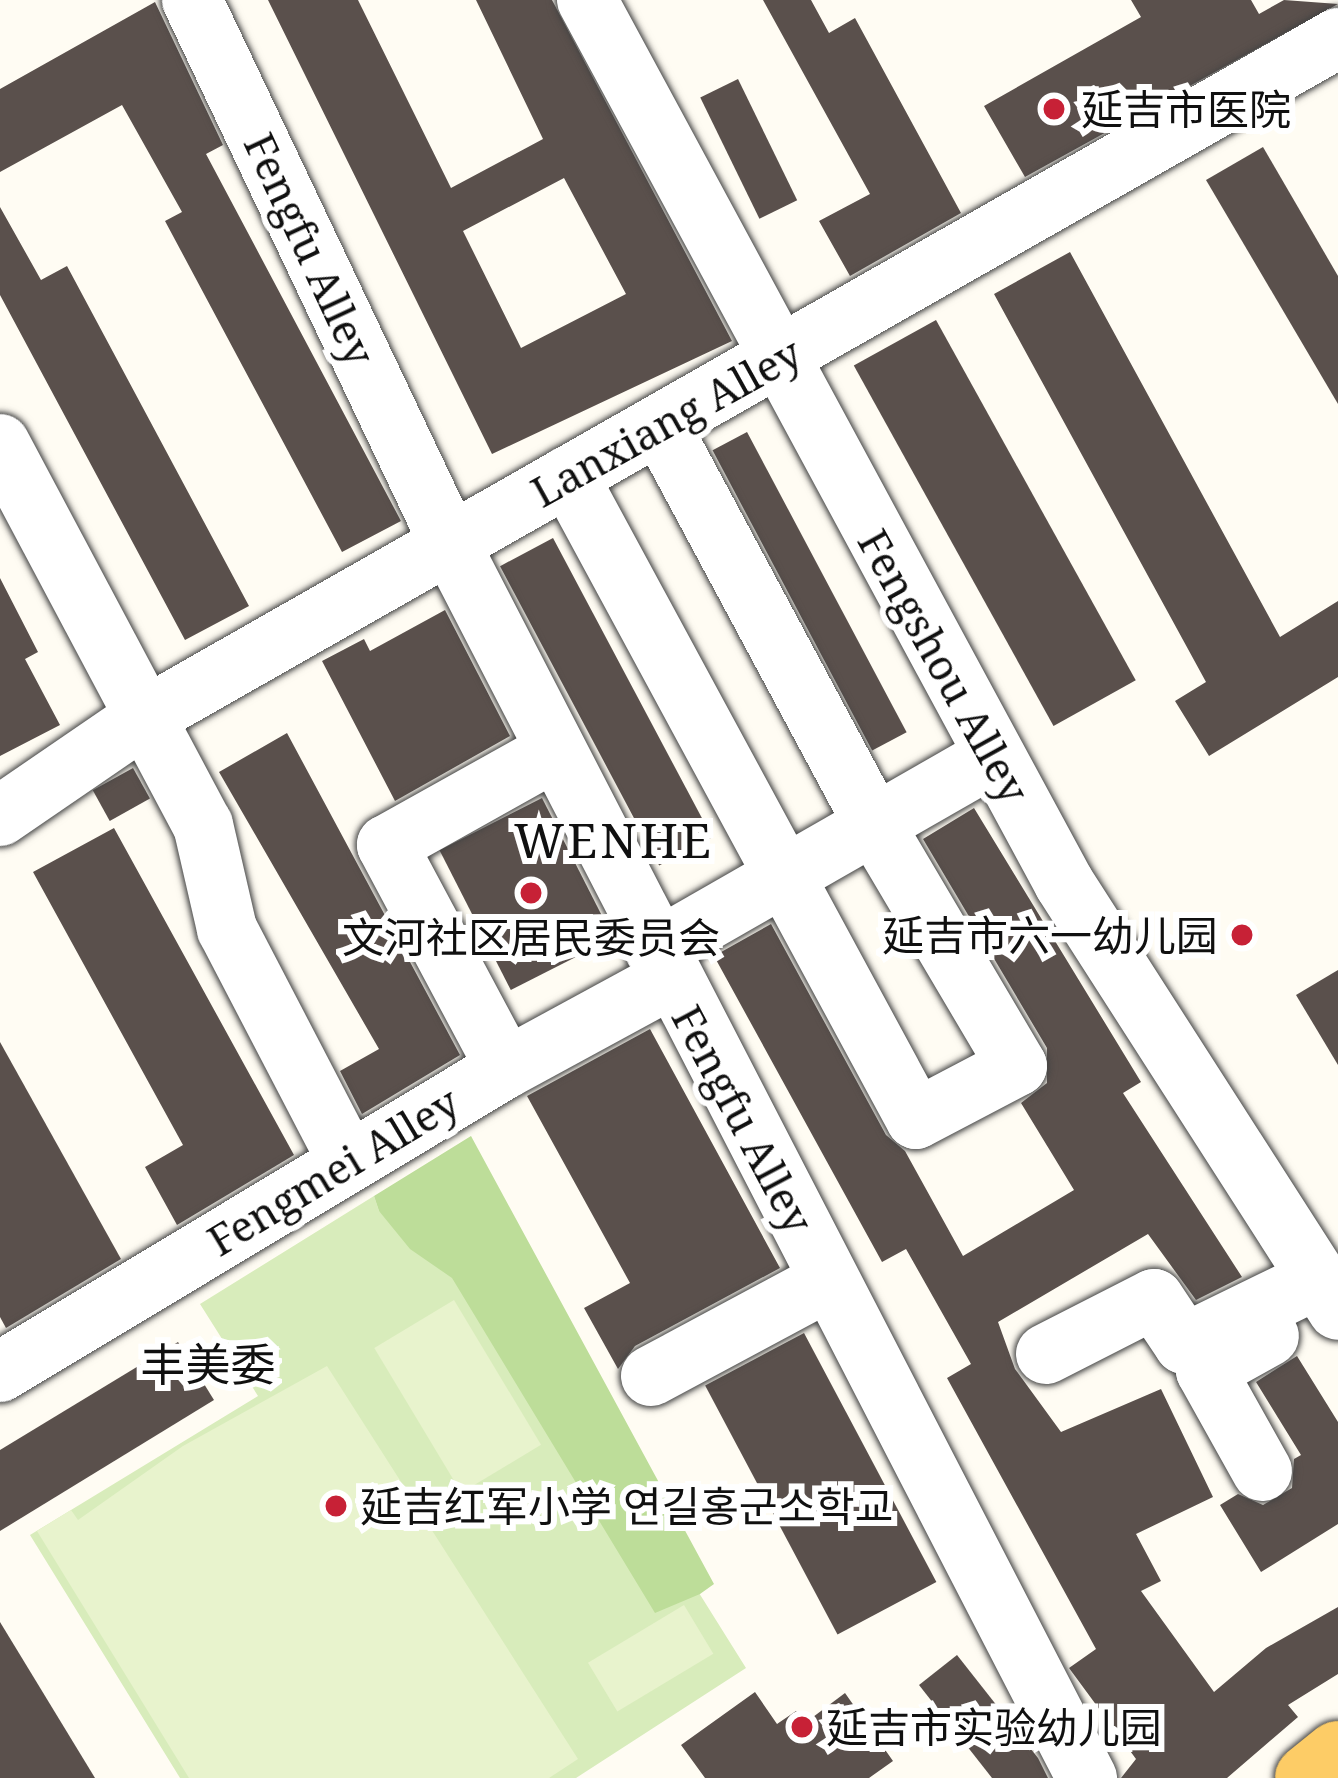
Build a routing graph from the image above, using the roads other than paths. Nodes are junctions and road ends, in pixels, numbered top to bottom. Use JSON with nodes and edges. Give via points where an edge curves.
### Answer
{"nodes":[{"id":1,"x":192,"y":0,"type":"edge"},
{"id":2,"x":587,"y":0,"type":"edge"},
{"id":3,"x":1338,"y":38,"type":"edge"},
{"id":4,"x":775,"y":360,"type":"junction"},
{"id":5,"x":660,"y":425,"type":"junction"},
{"id":6,"x":0,"y":444,"type":"edge"},
{"id":7,"x":568,"y":476,"type":"junction"},
{"id":8,"x":450,"y":544,"type":"junction"},
{"id":9,"x":140,"y":720,"type":"junction"},
{"id":10,"x":555,"y":751,"type":"junction"},
{"id":11,"x":994,"y":756,"type":"junction"},
{"id":12,"x":0,"y":816,"type":"edge"},
{"id":13,"x":874,"y":824,"type":"junction"},
{"id":14,"x":780,"y":878,"type":"junction"},
{"id":15,"x":663,"y":964,"type":"junction"},
{"id":16,"x":506,"y":1068,"type":"junction"},
{"id":17,"x":348,"y":1161,"type":"junction"},
{"id":18,"x":828,"y":1281,"type":"junction"},
{"id":19,"x":1329,"y":1297,"type":"edge"},
{"id":20,"x":1046,"y":1354,"type":"dead end"},
{"id":21,"x":0,"y":1372,"type":"edge"},
{"id":22,"x":651,"y":1376,"type":"dead end"},
{"id":23,"x":1262,"y":1471,"type":"dead end"},
{"id":24,"x":1338,"y":1754,"type":"edge"},
{"id":25,"x":1087,"y":1778,"type":"edge"},
{"id":26,"x":1308,"y":1778,"type":"edge"}],
"edges":[{"from":1,"to":8,"type":"street","name":"Fengfu Alley"},
{"from":2,"to":4,"type":"street","name":"Fengshou Alley"},
{"from":3,"to":4,"type":"street","name":"Lanxiang Alley"},
{"from":4,"to":5,"type":"street","name":"Lanxiang Alley"},
{"from":4,"to":11,"type":"street","name":"Fengshou Alley"},
{"from":5,"to":7,"type":"street","name":"Lanxiang Alley"},
{"from":5,"to":13,"type":"street"},
{"from":6,"to":9,"type":"street"},
{"from":7,"to":8,"type":"street","name":"Lanxiang Alley"},
{"from":7,"to":14,"type":"street"},
{"from":8,"to":9,"type":"street","name":"Lanxiang Alley"},
{"from":8,"to":10,"type":"street","name":"Fengfu Alley"},
{"from":9,"to":12,"type":"street","name":"Lanxiang Alley"},
{"from":9,"to":17,"type":"street","via":[[161,740],[203,826],[227,928]]},
{"from":10,"to":15,"type":"street","name":"Fengfu Alley"},
{"from":10,"to":16,"type":"street","via":[[387,845]]},
{"from":11,"to":13,"type":"street","name":"Fengmei Alley"},
{"from":11,"to":19,"type":"street","name":"Fengshou Alley","via":[[1118,974]]},
{"from":13,"to":14,"type":"street","name":"Fengmei Alley"},
{"from":13,"to":14,"type":"street","via":[[1017,1066],[916,1119]]},
{"from":14,"to":15,"type":"street","name":"Fengmei Alley"},
{"from":15,"to":16,"type":"street","name":"Fengmei Alley"},
{"from":15,"to":18,"type":"street","name":"Fengfu Alley"},
{"from":16,"to":17,"type":"street","name":"Fengmei Alley"},
{"from":17,"to":21,"type":"street","name":"Fengmei Alley"},
{"from":18,"to":22,"type":"street"},
{"from":18,"to":25,"type":"street","name":"Fengfu Alley"},
{"from":19,"to":20,"type":"street","via":[[1184,1344],[1154,1299]]},
{"from":19,"to":23,"type":"street","via":[[1206,1371]]},
{"from":24,"to":26,"type":"main road"}]}
